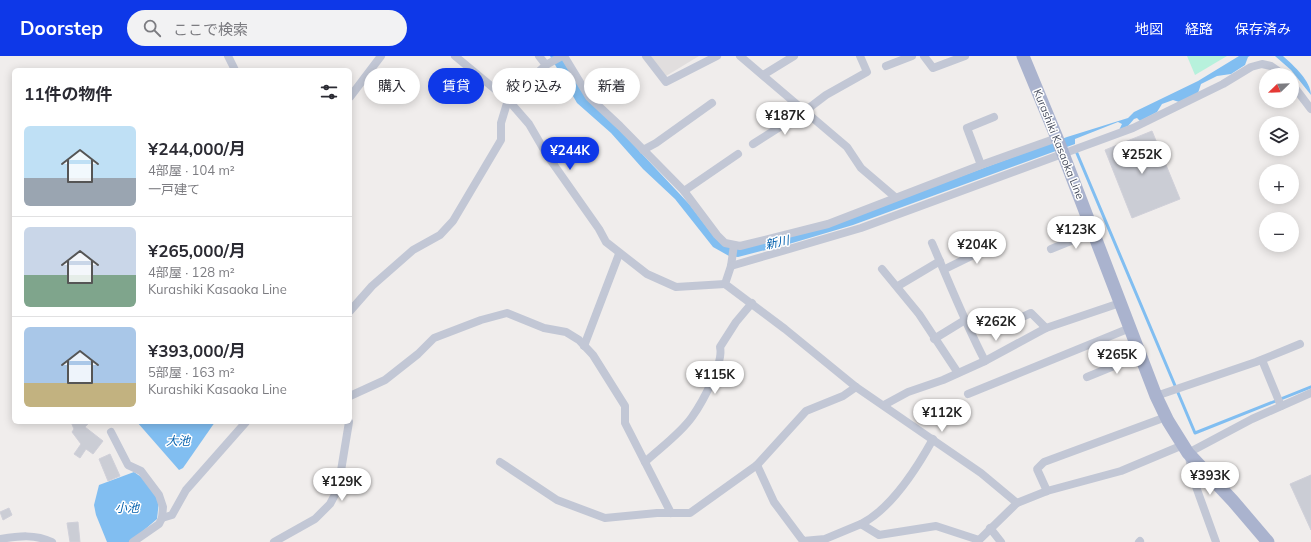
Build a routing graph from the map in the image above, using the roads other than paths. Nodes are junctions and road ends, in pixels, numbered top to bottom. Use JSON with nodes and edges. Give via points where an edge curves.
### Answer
{"nodes":[{"id":1,"x":228,"y":56,"type":"edge"},
{"id":2,"x":381,"y":56,"type":"edge"},
{"id":3,"x":455,"y":56,"type":"edge"},
{"id":4,"x":539,"y":56,"type":"edge"},
{"id":5,"x":563,"y":56,"type":"edge"},
{"id":6,"x":646,"y":56,"type":"edge"},
{"id":7,"x":717,"y":56,"type":"edge"},
{"id":8,"x":740,"y":56,"type":"edge"},
{"id":9,"x":794,"y":56,"type":"edge"},
{"id":10,"x":860,"y":56,"type":"edge"},
{"id":11,"x":912,"y":56,"type":"edge"},
{"id":12,"x":924,"y":56,"type":"edge"},
{"id":13,"x":965,"y":56,"type":"edge"},
{"id":14,"x":1023,"y":56,"type":"edge"},
{"id":15,"x":546,"y":65,"type":"junction"},
{"id":16,"x":886,"y":66,"type":"dead end"},
{"id":17,"x":234,"y":68,"type":"edge"},
{"id":18,"x":543,"y":68,"type":"edge"},
{"id":19,"x":1274,"y":68,"type":"edge"},
{"id":20,"x":763,"y":75,"type":"junction"},
{"id":21,"x":492,"y":87,"type":"edge"},
{"id":22,"x":1299,"y":93,"type":"edge"},
{"id":23,"x":352,"y":94,"type":"edge"},
{"id":24,"x":712,"y":103,"type":"dead end"},
{"id":25,"x":507,"y":104,"type":"edge"},
{"id":26,"x":512,"y":104,"type":"edge"},
{"id":27,"x":1311,"y":108,"type":"edge"},
{"id":28,"x":805,"y":111,"type":"junction"},
{"id":29,"x":994,"y":117,"type":"dead end"},
{"id":30,"x":1057,"y":138,"type":"junction"},
{"id":31,"x":753,"y":144,"type":"dead end"},
{"id":32,"x":643,"y":150,"type":"junction"},
{"id":33,"x":738,"y":154,"type":"dead end"},
{"id":34,"x":1063,"y":154,"type":"junction"},
{"id":35,"x":981,"y":165,"type":"junction"},
{"id":36,"x":684,"y":191,"type":"junction"},
{"id":37,"x":895,"y":197,"type":"junction"},
{"id":38,"x":1093,"y":232,"type":"junction"},
{"id":39,"x":1000,"y":242,"type":"dead end"},
{"id":40,"x":932,"y":243,"type":"dead end"},
{"id":41,"x":734,"y":245,"type":"junction"},
{"id":42,"x":1051,"y":249,"type":"dead end"},
{"id":43,"x":619,"y":254,"type":"junction"},
{"id":44,"x":940,"y":261,"type":"junction"},
{"id":45,"x":731,"y":266,"type":"junction"},
{"id":46,"x":882,"y":268,"type":"dead end"},
{"id":47,"x":945,"y":269,"type":"junction"},
{"id":48,"x":725,"y":284,"type":"junction"},
{"id":49,"x":898,"y":286,"type":"junction"},
{"id":50,"x":752,"y":303,"type":"junction"},
{"id":51,"x":1120,"y":303,"type":"junction"},
{"id":52,"x":352,"y":309,"type":"edge"},
{"id":53,"x":965,"y":320,"type":"junction"},
{"id":54,"x":1046,"y":328,"type":"junction"},
{"id":55,"x":1130,"y":328,"type":"junction"},
{"id":56,"x":996,"y":329,"type":"dead end"},
{"id":57,"x":934,"y":338,"type":"junction"},
{"id":58,"x":1300,"y":344,"type":"dead end"},
{"id":59,"x":584,"y":346,"type":"junction"},
{"id":60,"x":1141,"y":356,"type":"junction"},
{"id":61,"x":1262,"y":360,"type":"junction"},
{"id":62,"x":985,"y":361,"type":"junction"},
{"id":63,"x":958,"y":373,"type":"junction"},
{"id":64,"x":1086,"y":377,"type":"dead end"},
{"id":65,"x":856,"y":387,"type":"junction"},
{"id":66,"x":1311,"y":393,"type":"edge"},
{"id":67,"x":968,"y":394,"type":"dead end"},
{"id":68,"x":352,"y":395,"type":"edge"},
{"id":69,"x":1156,"y":396,"type":"junction"},
{"id":70,"x":884,"y":405,"type":"junction"},
{"id":71,"x":1280,"y":405,"type":"junction"},
{"id":72,"x":1166,"y":417,"type":"junction"},
{"id":73,"x":244,"y":424,"type":"edge"},
{"id":74,"x":349,"y":424,"type":"edge"},
{"id":75,"x":111,"y":432,"type":"dead end"},
{"id":76,"x":933,"y":439,"type":"junction"},
{"id":77,"x":1186,"y":449,"type":"junction"},
{"id":78,"x":500,"y":462,"type":"dead end"},
{"id":79,"x":645,"y":462,"type":"junction"},
{"id":80,"x":757,"y":465,"type":"junction"},
{"id":81,"x":1047,"y":491,"type":"junction"},
{"id":82,"x":1017,"y":503,"type":"junction"},
{"id":83,"x":670,"y":513,"type":"junction"},
{"id":84,"x":162,"y":518,"type":"junction"},
{"id":85,"x":861,"y":524,"type":"junction"},
{"id":86,"x":990,"y":528,"type":"junction"},
{"id":87,"x":0,"y":539,"type":"edge"},
{"id":88,"x":978,"y":541,"type":"edge"},
{"id":89,"x":52,"y":542,"type":"edge"},
{"id":90,"x":133,"y":542,"type":"edge"},
{"id":91,"x":274,"y":542,"type":"edge"},
{"id":92,"x":1001,"y":542,"type":"edge"},
{"id":93,"x":1216,"y":542,"type":"edge"},
{"id":94,"x":1268,"y":542,"type":"edge"}],
"edges":[{"from":1,"to":17,"type":"street"},
{"from":2,"to":23,"type":"street"},
{"from":3,"to":21,"type":"street"},
{"from":4,"to":15,"type":"street"},
{"from":5,"to":15,"type":"street"},
{"from":5,"to":32,"type":"street","via":[[588,97]]},
{"from":6,"to":7,"type":"street","via":[[666,82]]},
{"from":8,"to":20,"type":"street"},
{"from":9,"to":20,"type":"street"},
{"from":10,"to":28,"type":"street","via":[[867,72],[826,95]]},
{"from":11,"to":16,"type":"street"},
{"from":12,"to":13,"type":"street","via":[[933,68]]},
{"from":14,"to":30,"type":"main road","name":"Kurashiki Kasaoka Line"},
{"from":15,"to":18,"type":"street"},
{"from":19,"to":34,"type":"street","via":[[1262,64],[1251,67],[1133,128]]},
{"from":20,"to":28,"type":"street"},
{"from":22,"to":27,"type":"street"},
{"from":24,"to":32,"type":"street"},
{"from":25,"to":52,"type":"street","via":[[501,123],[501,140],[453,221],[440,235],[412,250],[372,286]]},
{"from":26,"to":43,"type":"street","via":[[529,124],[547,155],[600,229],[606,242]]},
{"from":28,"to":31,"type":"street"},
{"from":28,"to":37,"type":"street","via":[[847,147],[861,168]]},
{"from":29,"to":35,"type":"street","via":[[967,128]]},
{"from":30,"to":34,"type":"main road","name":"Kurashiki Kasaoka Line"},
{"from":30,"to":35,"type":"street"},
{"from":32,"to":36,"type":"street"},
{"from":33,"to":36,"type":"street"},
{"from":34,"to":38,"type":"main road","name":"Kurashiki Kasaoka Line"},
{"from":34,"to":45,"type":"street","via":[[861,228]]},
{"from":35,"to":37,"type":"street"},
{"from":36,"to":41,"type":"street","via":[[717,235],[725,243]]},
{"from":37,"to":41,"type":"street","via":[[828,224],[740,246]]},
{"from":38,"to":42,"type":"street"},
{"from":38,"to":51,"type":"main road","name":"Kurashiki Kasaoka Line"},
{"from":39,"to":47,"type":"street"},
{"from":40,"to":44,"type":"street"},
{"from":41,"to":45,"type":"street"},
{"from":43,"to":48,"type":"street","via":[[647,274],[676,287]]},
{"from":43,"to":59,"type":"street"},
{"from":44,"to":47,"type":"street"},
{"from":44,"to":49,"type":"street"},
{"from":45,"to":48,"type":"street"},
{"from":46,"to":49,"type":"street"},
{"from":47,"to":53,"type":"street"},
{"from":48,"to":50,"type":"street"},
{"from":49,"to":57,"type":"street"},
{"from":50,"to":65,"type":"street"},
{"from":50,"to":79,"type":"street","via":[[720,347],[716,372],[691,418]]},
{"from":51,"to":54,"type":"street"},
{"from":51,"to":55,"type":"main road","name":"Kurashiki Kasaoka Line"},
{"from":53,"to":57,"type":"street"},
{"from":53,"to":62,"type":"street"},
{"from":54,"to":56,"type":"street","via":[[1031,313]]},
{"from":54,"to":62,"type":"street"},
{"from":55,"to":60,"type":"main road","name":"Kurashiki Kasaoka Line"},
{"from":55,"to":67,"type":"street"},
{"from":57,"to":63,"type":"street"},
{"from":58,"to":61,"type":"street"},
{"from":59,"to":68,"type":"street","via":[[566,332],[544,328],[507,313],[480,320],[434,338],[385,380]]},
{"from":59,"to":79,"type":"street","via":[[593,354],[625,406],[625,422]]},
{"from":60,"to":64,"type":"street"},
{"from":60,"to":69,"type":"main road","name":"Kurashiki Kasaoka Line"},
{"from":61,"to":69,"type":"street"},
{"from":61,"to":71,"type":"street"},
{"from":62,"to":63,"type":"street"},
{"from":63,"to":70,"type":"street","via":[[908,392]]},
{"from":65,"to":70,"type":"street"},
{"from":65,"to":80,"type":"street","via":[[843,396],[806,411]]},
{"from":66,"to":71,"type":"street"},
{"from":69,"to":72,"type":"main road","name":"Kurashiki Kasaoka Line"},
{"from":70,"to":76,"type":"street"},
{"from":71,"to":77,"type":"street"},
{"from":72,"to":77,"type":"main road","name":"Kurashiki Kasaoka Line"},
{"from":72,"to":81,"type":"street","via":[[1044,462],[1038,468]]},
{"from":73,"to":84,"type":"street","via":[[186,490],[172,515]]},
{"from":74,"to":91,"type":"street","via":[[338,489],[330,504],[315,519]]},
{"from":75,"to":84,"type":"street","via":[[128,464],[141,471],[159,495],[163,507]]},
{"from":76,"to":82,"type":"street","via":[[981,473]]},
{"from":76,"to":85,"type":"street","via":[[917,469],[882,508]]},
{"from":77,"to":81,"type":"street","via":[[1121,471]]},
{"from":77,"to":93,"type":"street","via":[[1195,484]]},
{"from":77,"to":94,"type":"main road","name":"Kurashiki Kasaoka Line"},
{"from":78,"to":83,"type":"street","via":[[557,500],[605,518]]},
{"from":79,"to":83,"type":"street"},
{"from":80,"to":83,"type":"street","via":[[690,513]]},
{"from":80,"to":85,"type":"street","via":[[774,502],[803,541],[826,539]]},
{"from":81,"to":82,"type":"street"},
{"from":82,"to":86,"type":"street"},
{"from":84,"to":90,"type":"street","via":[[159,524]]},
{"from":85,"to":88,"type":"street","via":[[879,535],[936,526]]},
{"from":86,"to":88,"type":"street"},
{"from":86,"to":92,"type":"street"},
{"from":87,"to":89,"type":"street","via":[[31,536]]}]}
